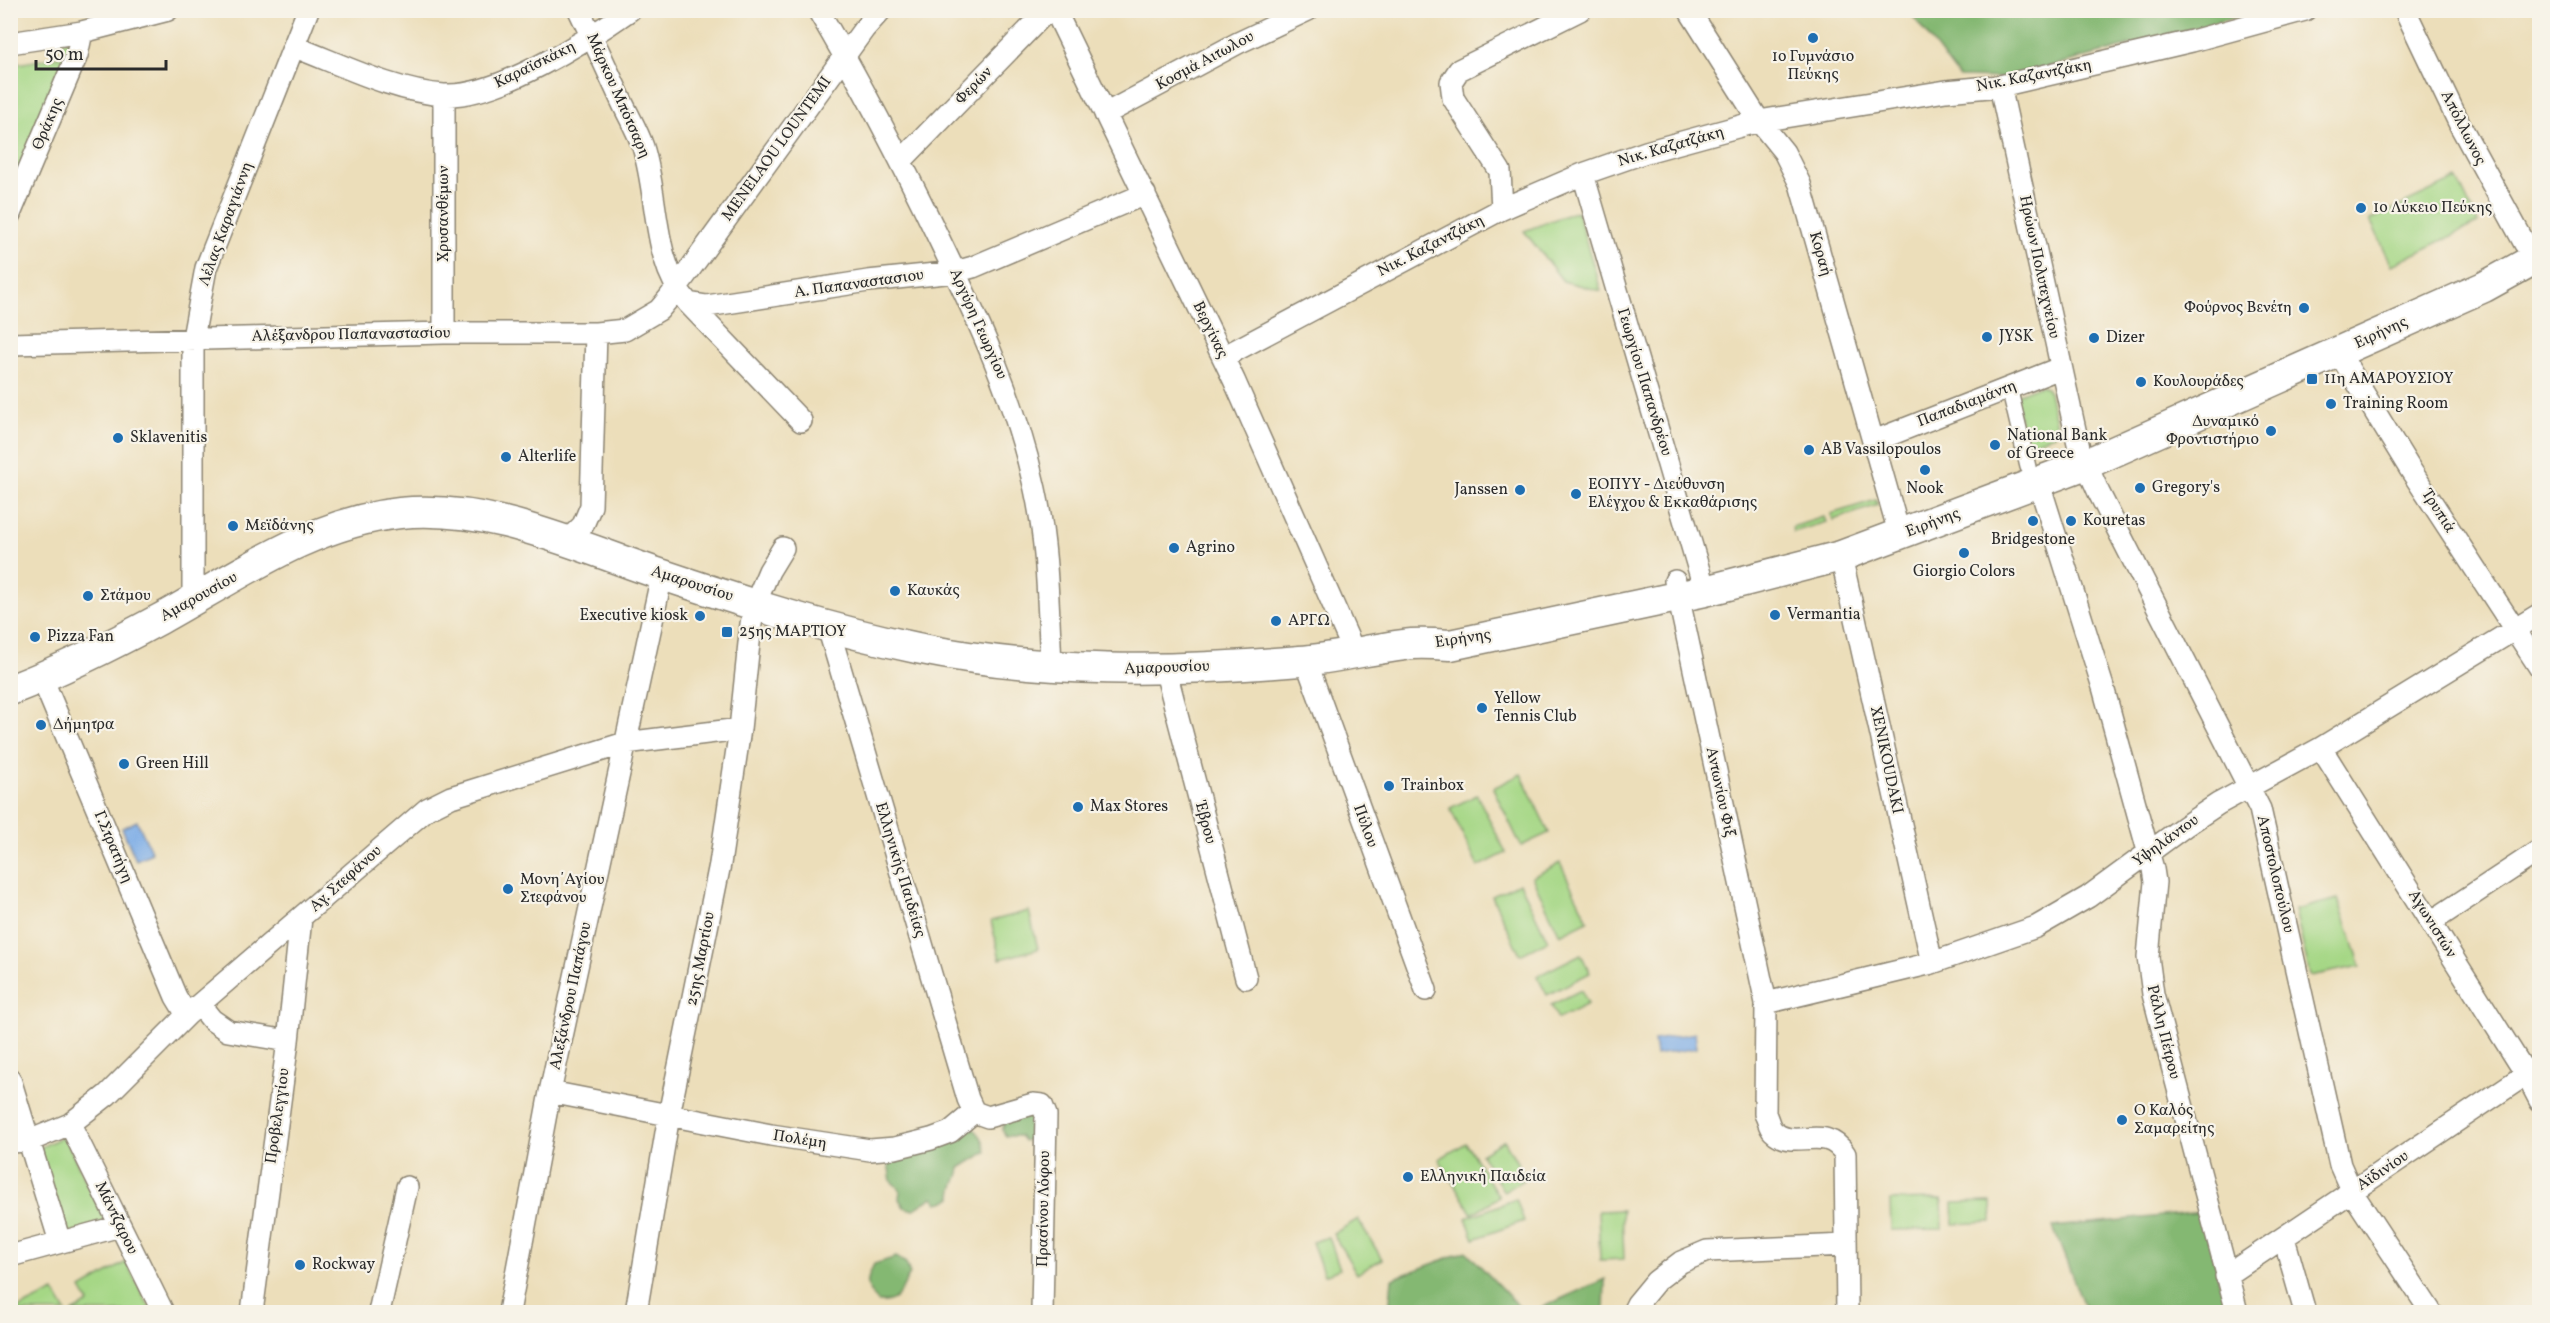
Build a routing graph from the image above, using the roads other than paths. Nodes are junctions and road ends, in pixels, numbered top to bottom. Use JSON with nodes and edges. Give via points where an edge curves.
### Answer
{"nodes":[{"id":1,"x":168,"y":10,"type":"edge"},
{"id":2,"x":308,"y":10,"type":"edge"},
{"id":3,"x":579,"y":10,"type":"edge"},
{"id":4,"x":630,"y":10,"type":"edge"},
{"id":5,"x":818,"y":10,"type":"edge"},
{"id":6,"x":881,"y":10,"type":"edge"},
{"id":7,"x":1048,"y":10,"type":"edge"},
{"id":8,"x":1055,"y":10,"type":"edge"},
{"id":9,"x":1308,"y":10,"type":"edge"},
{"id":10,"x":1580,"y":10,"type":"edge"},
{"id":11,"x":1689,"y":10,"type":"edge"},
{"id":12,"x":2305,"y":10,"type":"edge"},
{"id":13,"x":2405,"y":10,"type":"edge"},
{"id":14,"x":82,"y":32,"type":"junction"},
{"id":15,"x":592,"y":37,"type":"junction"},
{"id":16,"x":10,"y":43,"type":"edge"},
{"id":17,"x":295,"y":47,"type":"junction"},
{"id":18,"x":845,"y":56,"type":"junction"},
{"id":19,"x":2000,"y":86,"type":"junction"},
{"id":20,"x":444,"y":95,"type":"junction"},
{"id":21,"x":1105,"y":114,"type":"junction"},
{"id":22,"x":1759,"y":121,"type":"junction"},
{"id":23,"x":901,"y":160,"type":"junction"},
{"id":24,"x":1582,"y":174,"type":"junction"},
{"id":25,"x":1144,"y":194,"type":"junction"},
{"id":26,"x":1502,"y":209,"type":"junction"},
{"id":27,"x":10,"y":214,"type":"edge"},
{"id":28,"x":2535,"y":245,"type":"edge"},
{"id":29,"x":955,"y":272,"type":"junction"},
{"id":30,"x":681,"y":296,"type":"junction"},
{"id":31,"x":444,"y":333,"type":"junction"},
{"id":32,"x":596,"y":333,"type":"junction"},
{"id":33,"x":193,"y":338,"type":"junction"},
{"id":34,"x":10,"y":344,"type":"edge"},
{"id":35,"x":2339,"y":353,"type":"junction"},
{"id":36,"x":1223,"y":357,"type":"junction"},
{"id":37,"x":2061,"y":368,"type":"junction"},
{"id":38,"x":2009,"y":387,"type":"junction"},
{"id":39,"x":801,"y":421,"type":"dead end"},
{"id":40,"x":1874,"y":441,"type":"junction"},
{"id":41,"x":2082,"y":456,"type":"junction"},
{"id":42,"x":2033,"y":475,"type":"junction"},
{"id":43,"x":1896,"y":522,"type":"junction"},
{"id":44,"x":568,"y":540,"type":"junction"},
{"id":45,"x":783,"y":548,"type":"dead end"},
{"id":46,"x":1841,"y":556,"type":"junction"},
{"id":47,"x":663,"y":575,"type":"junction"},
{"id":48,"x":1690,"y":586,"type":"junction"},
{"id":49,"x":204,"y":594,"type":"junction"},
{"id":50,"x":755,"y":604,"type":"junction"},
{"id":51,"x":2538,"y":614,"type":"edge"},
{"id":52,"x":828,"y":627,"type":"junction"},
{"id":53,"x":2515,"y":629,"type":"junction"},
{"id":54,"x":1412,"y":644,"type":"joint"},
{"id":55,"x":1355,"y":654,"type":"junction"},
{"id":56,"x":1306,"y":661,"type":"junction"},
{"id":57,"x":1051,"y":665,"type":"junction"},
{"id":58,"x":1165,"y":668,"type":"junction"},
{"id":59,"x":2540,"y":668,"type":"edge"},
{"id":60,"x":42,"y":678,"type":"junction"},
{"id":61,"x":10,"y":690,"type":"edge"},
{"id":62,"x":740,"y":729,"type":"junction"},
{"id":63,"x":625,"y":743,"type":"junction"},
{"id":64,"x":2321,"y":748,"type":"junction"},
{"id":65,"x":2250,"y":787,"type":"junction"},
{"id":66,"x":2540,"y":850,"type":"edge"},
{"id":67,"x":2149,"y":854,"type":"junction"},
{"id":68,"x":301,"y":918,"type":"junction"},
{"id":69,"x":2431,"y":922,"type":"junction"},
{"id":70,"x":1932,"y":963,"type":"junction"},
{"id":71,"x":1246,"y":978,"type":"dead end"},
{"id":72,"x":1426,"y":990,"type":"dead end"},
{"id":73,"x":1766,"y":1003,"type":"junction"},
{"id":74,"x":194,"y":1010,"type":"junction"},
{"id":75,"x":288,"y":1041,"type":"junction"},
{"id":76,"x":2535,"y":1073,"type":"edge"},
{"id":77,"x":10,"y":1079,"type":"edge"},
{"id":78,"x":550,"y":1092,"type":"junction"},
{"id":79,"x":2540,"y":1101,"type":"edge"},
{"id":80,"x":974,"y":1112,"type":"junction"},
{"id":81,"x":669,"y":1115,"type":"junction"},
{"id":82,"x":70,"y":1124,"type":"junction"},
{"id":83,"x":20,"y":1142,"type":"edge"},
{"id":84,"x":407,"y":1187,"type":"dead end"},
{"id":85,"x":2352,"y":1192,"type":"junction"},
{"id":86,"x":120,"y":1226,"type":"junction"},
{"id":87,"x":2284,"y":1238,"type":"junction"},
{"id":88,"x":60,"y":1242,"type":"junction"},
{"id":89,"x":1846,"y":1245,"type":"junction"},
{"id":90,"x":10,"y":1256,"type":"edge"},
{"id":91,"x":2226,"y":1275,"type":"junction"},
{"id":92,"x":162,"y":1312,"type":"edge"},
{"id":93,"x":252,"y":1312,"type":"edge"},
{"id":94,"x":379,"y":1312,"type":"edge"},
{"id":95,"x":510,"y":1312,"type":"edge"},
{"id":96,"x":636,"y":1312,"type":"edge"},
{"id":97,"x":1042,"y":1312,"type":"edge"},
{"id":98,"x":1633,"y":1312,"type":"edge"},
{"id":99,"x":1847,"y":1312,"type":"edge"},
{"id":100,"x":2237,"y":1312,"type":"edge"},
{"id":101,"x":2305,"y":1312,"type":"edge"},
{"id":102,"x":2431,"y":1312,"type":"edge"}],
"edges":[{"from":1,"to":14,"type":"street"},
{"from":2,"to":17,"type":"street","name":"Λέλας Καραγιάννη"},
{"from":3,"to":15,"type":"street","name":"Μάρκου Μπότσαρη"},
{"from":4,"to":15,"type":"street","name":"Καραϊσκάκη"},
{"from":5,"to":18,"type":"street","name":"Αργύρη Γεωργίου"},
{"from":6,"to":18,"type":"street","name":"MENELAOU LOUNTEMI"},
{"from":7,"to":23,"type":"street","name":"Φερών"},
{"from":8,"to":21,"type":"street","name":"Βεργίνας"},
{"from":9,"to":21,"type":"street","name":"Κοσμά Αιτωλου"},
{"from":10,"to":26,"type":"street","name":"Νικ. Καζαντζάκη","via":[[1459,70],[1451,82],[1453,98],[1500,171]]},
{"from":11,"to":22,"type":"street","name":"Κοραή"},
{"from":12,"to":19,"type":"street","name":"Νικ. Καζαντζάκη"},
{"from":13,"to":28,"type":"street","name":"Απόλλωνος","via":[[2461,127]]},
{"from":14,"to":16,"type":"street"},
{"from":14,"to":27,"type":"street","name":"Θράκης","via":[[77,55]]},
{"from":15,"to":20,"type":"street","name":"Καραϊσκάκη","via":[[501,84]]},
{"from":15,"to":30,"type":"street","name":"Μάρκου Μπότσαρη","via":[[642,144],[652,178],[659,234]]},
{"from":17,"to":20,"type":"street","name":"Καραϊσκάκη","via":[[406,88]]},
{"from":17,"to":33,"type":"street","name":"Λέλας Καραγιάννη","via":[[207,268]]},
{"from":18,"to":23,"type":"street","name":"Αργύρη Γεωργίου"},
{"from":18,"to":30,"type":"street","name":"MENELAOU LOUNTEMI"},
{"from":19,"to":22,"type":"street","name":"Νικ. Καζαντζάκη"},
{"from":19,"to":37,"type":"street","name":"Ηρώων Πολυτεχνείου"},
{"from":20,"to":31,"type":"street","name":"Χρυσανθέμων"},
{"from":21,"to":25,"type":"street","name":"Βεργίνας"},
{"from":22,"to":24,"type":"street","name":"Νικ. Καζατζάκη"},
{"from":22,"to":40,"type":"street","name":"Κοραή","via":[[1784,152],[1800,184]]},
{"from":23,"to":29,"type":"street","name":"Αργύρη Γεωργίου"},
{"from":24,"to":26,"type":"street","name":"Νικ. Καζατζάκη"},
{"from":24,"to":48,"type":"street","name":"Γεωργίου Παπανδρέου"},
{"from":25,"to":29,"type":"street","name":"Α. Παπαναστασιου"},
{"from":25,"to":36,"type":"street","name":"Βεργίνας"},
{"from":26,"to":36,"type":"street","name":"Νικ. Καζαντζάκη"},
{"from":28,"to":35,"type":"main road","name":"Ειρήνης","via":[[2484,287]]},
{"from":28,"to":41,"type":"main road","name":"Ειρήνης"},
{"from":29,"to":30,"type":"street","name":"Α. Παπαναστασιου","via":[[707,306]]},
{"from":29,"to":57,"type":"street","name":"Αργύρη Γεωργίου","via":[[1001,373],[1035,490],[1045,555]]},
{"from":30,"to":32,"type":"street","name":"Αλέξανδρου Παπαναστασίου","via":[[625,330]]},
{"from":30,"to":39,"type":"street"},
{"from":31,"to":32,"type":"street","name":"Αλέξανδρου Παπαναστασίου"},
{"from":31,"to":33,"type":"street","name":"Αλέξανδρου Παπαναστασίου"},
{"from":32,"to":44,"type":"street","via":[[591,506],[583,525]]},
{"from":33,"to":34,"type":"street","name":"Αλέξανδρου Παπαναστασίου"},
{"from":33,"to":49,"type":"street","name":"Λέλας Καραγιάννη","via":[[192,556]]},
{"from":35,"to":41,"type":"main road","name":"Ειρήνης"},
{"from":35,"to":53,"type":"street","name":"Τρυπιά"},
{"from":36,"to":55,"type":"street","name":"Βεργίνας"},
{"from":37,"to":38,"type":"street","name":"Παπαδιαμάντη"},
{"from":37,"to":41,"type":"street","name":"Ηρώων Πολυτεχνείου"},
{"from":38,"to":40,"type":"street","name":"Παπαδιαμάντη"},
{"from":38,"to":42,"type":"street"},
{"from":40,"to":43,"type":"street","name":"Κοραή"},
{"from":41,"to":42,"type":"main road","name":"Ειρήνης"},
{"from":41,"to":65,"type":"street","name":"Αποστολοπούλου"},
{"from":42,"to":43,"type":"main road","name":"Ειρήνης"},
{"from":42,"to":46,"type":"main road","name":"Ειρήνης"},
{"from":42,"to":67,"type":"street","name":"Ράλλη Πέτρου","via":[[2103,687]]},
{"from":43,"to":48,"type":"main road","name":"Ειρήνης"},
{"from":44,"to":47,"type":"main road","name":"Αμαρουσίου"},
{"from":44,"to":49,"type":"main road","name":"Αμαρουσίου","via":[[476,516],[400,513],[364,519],[289,547]]},
{"from":45,"to":50,"type":"street","name":"25ης Μαρτίου"},
{"from":46,"to":48,"type":"main road","name":"Ειρήνης"},
{"from":46,"to":70,"type":"street","name":"XENIKOUDAKI"},
{"from":47,"to":50,"type":"main road","name":"Αμαρουσίου"},
{"from":47,"to":63,"type":"street","name":"Αλεξάνδρου Παπάγου"},
{"from":48,"to":54,"type":"main road","name":"Ειρήνης","via":[[1450,645]]},
{"from":48,"to":73,"type":"street","name":"Αντωνίου Φιξ"},
{"from":49,"to":60,"type":"main road","name":"Αμαρουσίου"},
{"from":50,"to":52,"type":"main road","name":"Αμαρουσίου"},
{"from":50,"to":62,"type":"street","name":"25ης Μαρτίου"},
{"from":51,"to":53,"type":"street","name":"Υψηλάντου"},
{"from":52,"to":57,"type":"main road","name":"Αμαρουσίου","via":[[917,648],[1003,662]]},
{"from":52,"to":80,"type":"street","name":"Ελληνικής Παιδείας"},
{"from":53,"to":59,"type":"street","name":"Τρυπιά"},
{"from":53,"to":64,"type":"street","name":"Υψηλάντου"},
{"from":54,"to":55,"type":"main road","name":"Αμαρουσίου"},
{"from":55,"to":56,"type":"main road","name":"Αμαρουσίου"},
{"from":56,"to":58,"type":"main road","name":"Αμαρουσίου"},
{"from":56,"to":72,"type":"street","name":"Πύλου"},
{"from":57,"to":58,"type":"main road","name":"Αμαρουσίου","via":[[1122,670]]},
{"from":58,"to":71,"type":"street","name":"Έβρου"},
{"from":60,"to":61,"type":"main road","name":"Αμαρουσίου"},
{"from":60,"to":74,"type":"street","name":"Γ.Στρατήγη","via":[[176,997]]},
{"from":62,"to":63,"type":"street","name":"Αγ. Στεφάνου"},
{"from":62,"to":81,"type":"street","name":"25ης Μαρτίου","via":[[720,864]]},
{"from":63,"to":68,"type":"street","name":"Αγ. Στεφάνου","via":[[451,797],[427,809]]},
{"from":63,"to":78,"type":"street","name":"Αλεξάνδρου Παπάγου"},
{"from":64,"to":65,"type":"street","name":"Υψηλάντου"},
{"from":64,"to":69,"type":"street","name":"Αγωνιστών"},
{"from":65,"to":67,"type":"street","name":"Υψηλάντου","via":[[2185,825]]},
{"from":65,"to":85,"type":"street","name":"Αποστολοπούλου","via":[[2260,809],[2340,1165]]},
{"from":66,"to":69,"type":"street"},
{"from":67,"to":70,"type":"street","name":"Υψηλάντου","via":[[2088,897],[2036,927]]},
{"from":67,"to":91,"type":"street","name":"Ράλλη Πέτρου","via":[[2155,882],[2149,974]]},
{"from":68,"to":74,"type":"street","name":"Αγ. Στεφάνου"},
{"from":68,"to":75,"type":"street","name":"Προβελεγγίου"},
{"from":69,"to":76,"type":"street","name":"Αγωνιστών"},
{"from":70,"to":73,"type":"street","name":"Υψηλάντου"},
{"from":73,"to":89,"type":"street","name":"Αντωνίου Φιξ","via":[[1765,1114],[1772,1130],[1784,1138],[1830,1138],[1839,1144],[1845,1154]]},
{"from":74,"to":75,"type":"street","name":"Γ.Στρατήγη","via":[[228,1031]]},
{"from":74,"to":82,"type":"street","name":"Αγ. Στεφάνου","via":[[107,1095]]},
{"from":75,"to":93,"type":"street","name":"Προβελεγγίου"},
{"from":76,"to":79,"type":"street","name":"Αγωνιστών"},
{"from":76,"to":85,"type":"street","name":"Αϊδινίου"},
{"from":77,"to":83,"type":"street"},
{"from":78,"to":81,"type":"street","name":"Πολέμη"},
{"from":78,"to":95,"type":"street","name":"Αλεξάνδρου Παπάγου"},
{"from":80,"to":81,"type":"street","name":"Πολέμη","via":[[950,1131],[931,1139],[870,1150]]},
{"from":80,"to":97,"type":"street","name":"Πρασίνου Λόφου","via":[[988,1117],[1033,1104],[1042,1106],[1046,1115]]},
{"from":81,"to":96,"type":"street","name":"25ης Μαρτίου"},
{"from":82,"to":83,"type":"street","name":"Αγ. Στεφάνου"},
{"from":82,"to":86,"type":"street","name":"Μάντζαρου"},
{"from":83,"to":88,"type":"street"},
{"from":84,"to":94,"type":"street"},
{"from":85,"to":87,"type":"street","name":"Αϊδινίου"},
{"from":85,"to":102,"type":"street","name":"Αποστολοπούλου"},
{"from":86,"to":88,"type":"street"},
{"from":86,"to":92,"type":"street","name":"Μάντζαρου"},
{"from":87,"to":91,"type":"street","name":"Αϊδινίου"},
{"from":87,"to":101,"type":"street"},
{"from":88,"to":90,"type":"street"},
{"from":89,"to":98,"type":"street","via":[[1707,1251],[1681,1262],[1656,1281]]},
{"from":89,"to":99,"type":"street"},
{"from":91,"to":100,"type":"street","name":"Ράλλη Πέτρου"}]}
